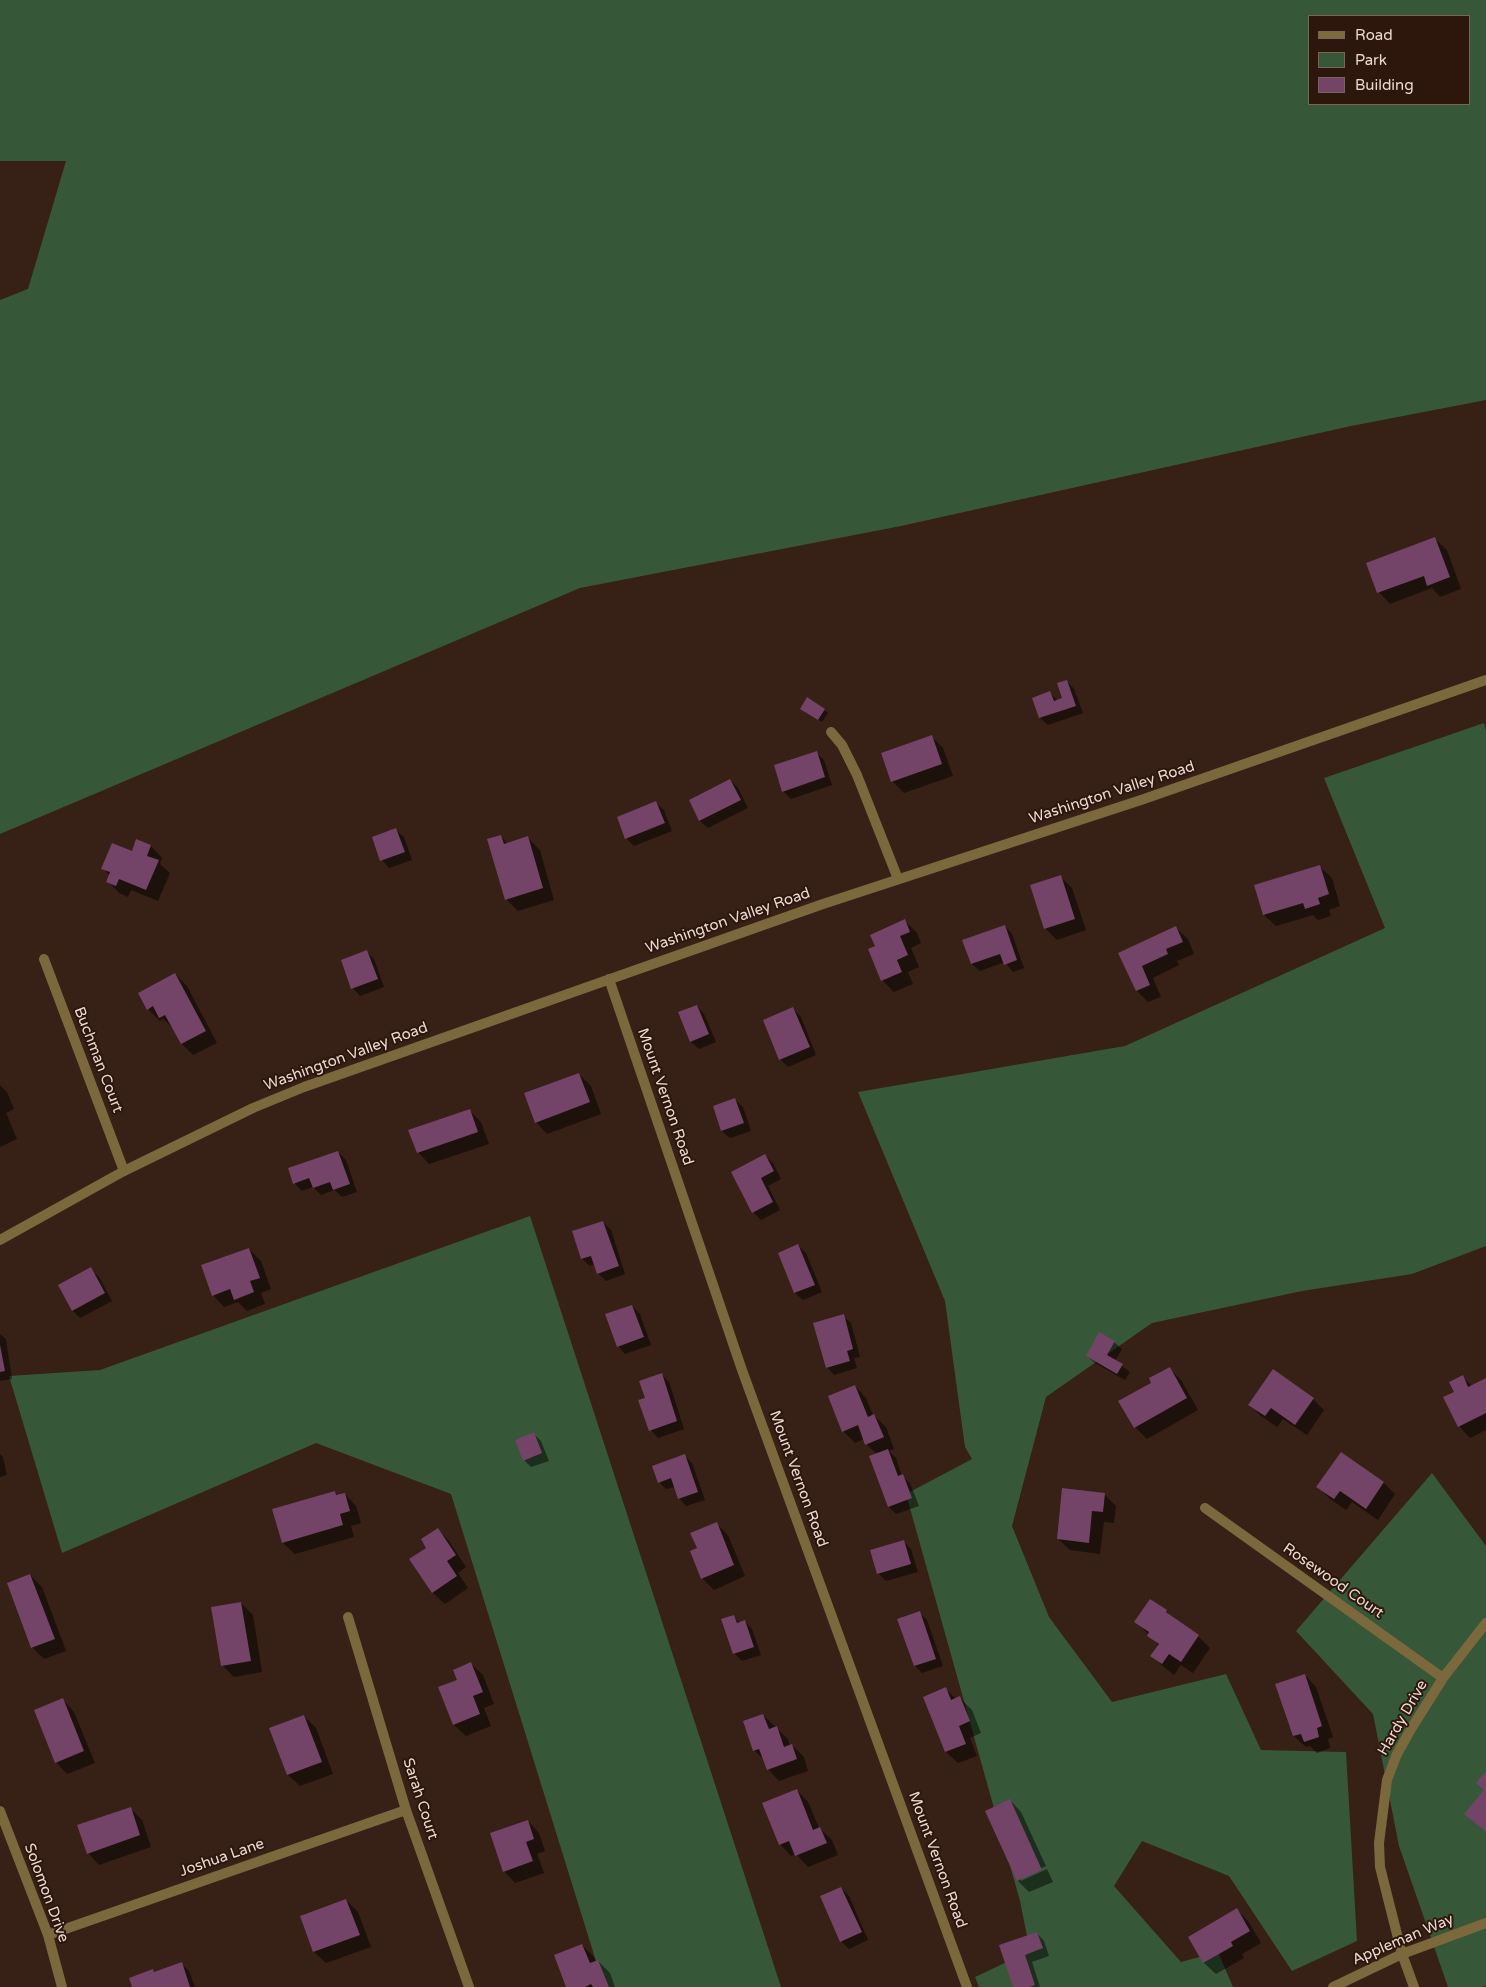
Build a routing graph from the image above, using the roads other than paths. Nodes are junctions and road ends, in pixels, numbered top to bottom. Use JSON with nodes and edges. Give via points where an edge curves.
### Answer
{"nodes":[{"id":1,"x":1486,"y":680,"type":"edge"},
{"id":2,"x":831,"y":732,"type":"dead end"},
{"id":3,"x":898,"y":879,"type":"junction"},
{"id":4,"x":44,"y":959,"type":"dead end"},
{"id":5,"x":608,"y":979,"type":"junction"},
{"id":6,"x":124,"y":1171,"type":"junction"},
{"id":7,"x":0,"y":1240,"type":"edge"},
{"id":8,"x":1205,"y":1508,"type":"dead end"},
{"id":9,"x":348,"y":1617,"type":"dead end"},
{"id":10,"x":1486,"y":1623,"type":"edge"},
{"id":11,"x":1444,"y":1678,"type":"junction"},
{"id":12,"x":0,"y":1810,"type":"edge"},
{"id":13,"x":406,"y":1810,"type":"junction"},
{"id":14,"x":1486,"y":1923,"type":"edge"},
{"id":15,"x":48,"y":1935,"type":"junction"},
{"id":16,"x":1402,"y":1954,"type":"junction"},
{"id":17,"x":62,"y":1987,"type":"edge"},
{"id":18,"x":469,"y":1987,"type":"edge"},
{"id":19,"x":967,"y":1987,"type":"edge"},
{"id":20,"x":1333,"y":1987,"type":"edge"},
{"id":21,"x":1414,"y":1987,"type":"edge"}],
"edges":[{"from":1,"to":3,"type":"street","name":"Washington Valley Road","via":[[1141,800]]},
{"from":2,"to":3,"type":"street","via":[[842,745],[857,774]]},
{"from":3,"to":5,"type":"street","name":"Washington Valley Road"},
{"from":4,"to":6,"type":"street","name":"Buchman Court"},
{"from":5,"to":6,"type":"street","name":"Washington Valley Road","via":[[304,1087],[253,1108]]},
{"from":5,"to":19,"type":"street","name":"Mount Vernon Road","via":[[742,1370]]},
{"from":6,"to":7,"type":"street","name":"Washington Valley Road"},
{"from":8,"to":11,"type":"street","name":"Rosewood Court"},
{"from":9,"to":13,"type":"street","name":"Sarah Court"},
{"from":10,"to":11,"type":"street","name":"Hardy Drive"},
{"from":11,"to":16,"type":"street","name":"Hardy Drive","via":[[1397,1754],[1387,1780],[1379,1843],[1380,1867]]},
{"from":12,"to":15,"type":"street","name":"Solomon Drive"},
{"from":13,"to":15,"type":"street","name":"Joshua Lane"},
{"from":13,"to":18,"type":"street","name":"Sarah Court"},
{"from":14,"to":16,"type":"street","name":"Appleman Way"},
{"from":15,"to":17,"type":"street","name":"Solomon Drive"},
{"from":16,"to":20,"type":"street","name":"Appleman Way"},
{"from":16,"to":21,"type":"street","name":"Hardy Drive"}]}
